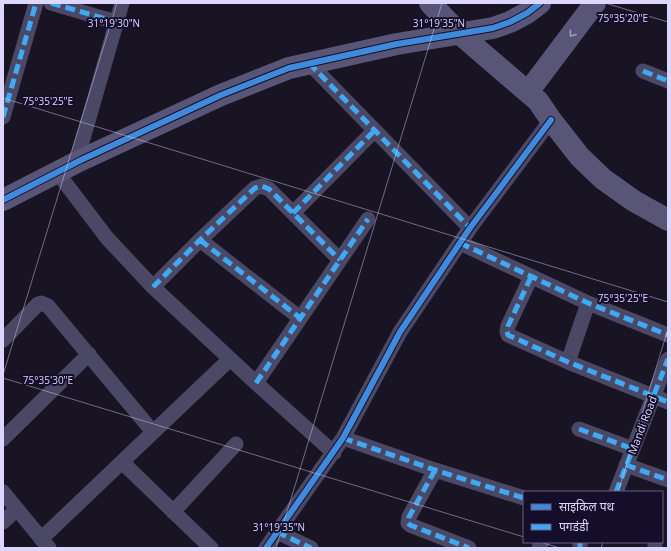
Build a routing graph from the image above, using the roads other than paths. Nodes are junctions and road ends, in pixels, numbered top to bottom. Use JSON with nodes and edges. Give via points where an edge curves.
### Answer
{"nodes":[{"id":1,"x":36,"y":3,"type":"edge"},
{"id":2,"x":50,"y":3,"type":"edge"},
{"id":3,"x":122,"y":3,"type":"edge"},
{"id":4,"x":430,"y":3,"type":"edge"},
{"id":5,"x":540,"y":3,"type":"edge"},
{"id":6,"x":595,"y":3,"type":"edge"},
{"id":7,"x":116,"y":22,"type":"junction"},
{"id":8,"x":460,"y":34,"type":"junction"},
{"id":9,"x":309,"y":63,"type":"junction"},
{"id":10,"x":643,"y":71,"type":"dead end"},
{"id":11,"x":668,"y":81,"type":"edge"},
{"id":12,"x":528,"y":92,"type":"junction"},
{"id":13,"x":3,"y":117,"type":"edge"},
{"id":14,"x":551,"y":120,"type":"junction"},
{"id":15,"x":374,"y":131,"type":"junction"},
{"id":16,"x":66,"y":167,"type":"junction"},
{"id":17,"x":3,"y":200,"type":"edge"},
{"id":18,"x":293,"y":213,"type":"junction"},
{"id":19,"x":368,"y":219,"type":"dead end"},
{"id":20,"x":668,"y":220,"type":"edge"},
{"id":21,"x":470,"y":228,"type":"junction"},
{"id":22,"x":200,"y":240,"type":"junction"},
{"id":23,"x":460,"y":243,"type":"junction"},
{"id":24,"x":340,"y":260,"type":"junction"},
{"id":25,"x":531,"y":278,"type":"junction"},
{"id":26,"x":154,"y":287,"type":"junction"},
{"id":27,"x":588,"y":303,"type":"junction"},
{"id":28,"x":300,"y":318,"type":"junction"},
{"id":29,"x":668,"y":335,"type":"edge"},
{"id":30,"x":3,"y":340,"type":"edge"},
{"id":31,"x":89,"y":354,"type":"junction"},
{"id":32,"x":230,"y":359,"type":"junction"},
{"id":33,"x":668,"y":359,"type":"edge"},
{"id":34,"x":568,"y":362,"type":"junction"},
{"id":35,"x":256,"y":383,"type":"junction"},
{"id":36,"x":653,"y":396,"type":"junction"},
{"id":37,"x":668,"y":402,"type":"edge"},
{"id":38,"x":579,"y":429,"type":"dead end"},
{"id":39,"x":153,"y":432,"type":"junction"},
{"id":40,"x":343,"y":438,"type":"junction"},
{"id":41,"x":3,"y":439,"type":"edge"},
{"id":42,"x":236,"y":444,"type":"dead end"},
{"id":43,"x":633,"y":448,"type":"junction"},
{"id":44,"x":334,"y":453,"type":"junction"},
{"id":45,"x":122,"y":462,"type":"junction"},
{"id":46,"x":626,"y":465,"type":"junction"},
{"id":47,"x":435,"y":470,"type":"junction"},
{"id":48,"x":668,"y":480,"type":"edge"},
{"id":49,"x":616,"y":491,"type":"edge"},
{"id":50,"x":3,"y":492,"type":"edge"},
{"id":51,"x":523,"y":498,"type":"edge"},
{"id":52,"x":17,"y":510,"type":"junction"},
{"id":53,"x":174,"y":512,"type":"junction"},
{"id":54,"x":3,"y":522,"type":"edge"},
{"id":55,"x":277,"y":532,"type":"junction"},
{"id":56,"x":45,"y":543,"type":"edge"},
{"id":57,"x":210,"y":548,"type":"edge"},
{"id":58,"x":266,"y":548,"type":"edge"},
{"id":59,"x":311,"y":548,"type":"edge"},
{"id":60,"x":469,"y":548,"type":"edge"}],
"edges":[{"from":1,"to":13,"type":"street"},
{"from":2,"to":7,"type":"street"},
{"from":3,"to":7,"type":"street"},
{"from":4,"to":8,"type":"street"},
{"from":5,"to":8,"type":"street","via":[[510,22]]},
{"from":6,"to":12,"type":"street","one_way":true},
{"from":7,"to":16,"type":"street"},
{"from":8,"to":9,"type":"street","via":[[397,44]]},
{"from":8,"to":12,"type":"street"},
{"from":9,"to":15,"type":"street"},
{"from":9,"to":16,"type":"street","via":[[289,68],[221,95]]},
{"from":10,"to":11,"type":"street"},
{"from":12,"to":14,"type":"street","via":[[538,101]]},
{"from":14,"to":20,"type":"street","via":[[580,157],[603,179],[634,201]]},
{"from":14,"to":21,"type":"street"},
{"from":15,"to":18,"type":"street"},
{"from":15,"to":21,"type":"street"},
{"from":16,"to":17,"type":"street"},
{"from":16,"to":26,"type":"street","via":[[107,238]]},
{"from":18,"to":22,"type":"street","via":[[269,188],[255,188]]},
{"from":18,"to":24,"type":"street"},
{"from":19,"to":24,"type":"street"},
{"from":21,"to":23,"type":"street"},
{"from":22,"to":26,"type":"street"},
{"from":22,"to":28,"type":"street"},
{"from":23,"to":25,"type":"street"},
{"from":23,"to":40,"type":"street","via":[[400,332]]},
{"from":24,"to":28,"type":"street"},
{"from":25,"to":27,"type":"street"},
{"from":25,"to":34,"type":"street","via":[[508,326],[508,335]]},
{"from":26,"to":32,"type":"street"},
{"from":27,"to":29,"type":"street"},
{"from":27,"to":34,"type":"street"},
{"from":28,"to":35,"type":"street"},
{"from":30,"to":31,"type":"street","via":[[38,304],[42,303],[48,306]]},
{"from":31,"to":39,"type":"street"},
{"from":31,"to":41,"type":"street"},
{"from":32,"to":35,"type":"street"},
{"from":32,"to":39,"type":"street"},
{"from":33,"to":36,"type":"street","name":"Mandi Road"},
{"from":34,"to":36,"type":"street"},
{"from":35,"to":44,"type":"street"},
{"from":36,"to":37,"type":"street"},
{"from":36,"to":43,"type":"street","name":"Mandi Road"},
{"from":38,"to":43,"type":"street"},
{"from":39,"to":45,"type":"street"},
{"from":40,"to":44,"type":"street"},
{"from":40,"to":47,"type":"street"},
{"from":42,"to":53,"type":"street"},
{"from":43,"to":46,"type":"street","name":"Mandi Road"},
{"from":44,"to":55,"type":"street"},
{"from":45,"to":53,"type":"street"},
{"from":45,"to":56,"type":"street"},
{"from":46,"to":48,"type":"street"},
{"from":46,"to":49,"type":"street","name":"Mandi Road"},
{"from":47,"to":51,"type":"street"},
{"from":47,"to":60,"type":"street","via":[[408,523]]},
{"from":50,"to":52,"type":"street"},
{"from":52,"to":54,"type":"street"},
{"from":52,"to":56,"type":"street"},
{"from":53,"to":57,"type":"street"},
{"from":55,"to":58,"type":"street"},
{"from":55,"to":59,"type":"street"}]}
